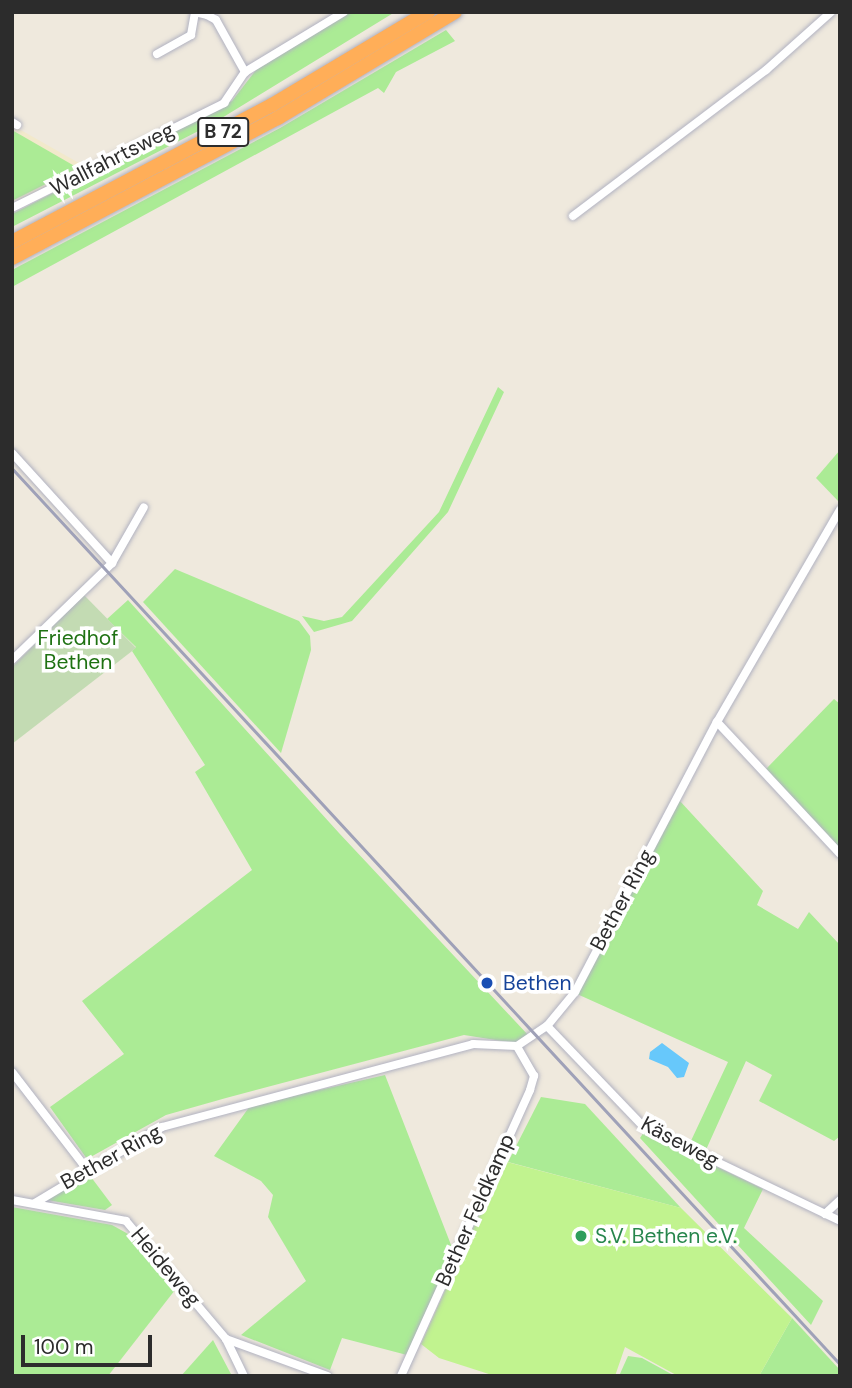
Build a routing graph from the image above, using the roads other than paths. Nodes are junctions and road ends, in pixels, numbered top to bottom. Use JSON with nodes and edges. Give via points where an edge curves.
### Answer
{"nodes":[{"id":1,"x":344,"y":12,"type":"edge"},
{"id":2,"x":428,"y":12,"type":"edge"},
{"id":3,"x":454,"y":12,"type":"edge"},
{"id":4,"x":831,"y":12,"type":"edge"},
{"id":5,"x":157,"y":54,"type":"dead end"},
{"id":6,"x":245,"y":72,"type":"junction"},
{"id":7,"x":12,"y":208,"type":"edge"},
{"id":8,"x":573,"y":216,"type":"dead end"},
{"id":9,"x":12,"y":242,"type":"edge"},
{"id":10,"x":12,"y":258,"type":"edge"},
{"id":11,"x":12,"y":453,"type":"edge"},
{"id":12,"x":144,"y":507,"type":"dead end"},
{"id":13,"x":840,"y":510,"type":"edge"},
{"id":14,"x":112,"y":563,"type":"junction"},
{"id":15,"x":12,"y":660,"type":"edge"},
{"id":16,"x":717,"y":722,"type":"junction"},
{"id":17,"x":840,"y":854,"type":"edge"},
{"id":18,"x":547,"y":1026,"type":"junction"},
{"id":19,"x":517,"y":1046,"type":"junction"},
{"id":20,"x":12,"y":1072,"type":"edge"},
{"id":21,"x":86,"y":1168,"type":"junction"},
{"id":22,"x":12,"y":1200,"type":"edge"},
{"id":23,"x":840,"y":1200,"type":"edge"},
{"id":24,"x":35,"y":1203,"type":"junction"},
{"id":25,"x":825,"y":1214,"type":"junction"},
{"id":26,"x":840,"y":1221,"type":"edge"},
{"id":27,"x":226,"y":1339,"type":"junction"},
{"id":28,"x":244,"y":1376,"type":"edge"},
{"id":29,"x":327,"y":1376,"type":"edge"},
{"id":30,"x":401,"y":1376,"type":"edge"}],
"edges":[{"from":1,"to":6,"type":"street","name":"Wallfahrtsweg"},
{"from":2,"to":9,"type":"highway","number":"B 72","via":[[235,125]]},
{"from":3,"to":10,"type":"highway","number":"B 72","via":[[278,118]]},
{"from":4,"to":8,"type":"street","via":[[766,70]]},
{"from":5,"to":6,"type":"street","via":[[191,35],[195,12],[216,20]]},
{"from":6,"to":7,"type":"street","name":"Wallfahrtsweg","via":[[224,103]]},
{"from":11,"to":14,"type":"street"},
{"from":12,"to":14,"type":"street"},
{"from":13,"to":16,"type":"street","name":"Bether Ring"},
{"from":14,"to":15,"type":"street"},
{"from":16,"to":17,"type":"street"},
{"from":16,"to":18,"type":"street","name":"Bether Ring","via":[[575,992]]},
{"from":18,"to":19,"type":"street","name":"Bether Ring"},
{"from":18,"to":25,"type":"street","name":"Käseweg","via":[[644,1127]]},
{"from":19,"to":21,"type":"street","name":"Bether Ring","via":[[473,1044],[228,1107],[149,1132]]},
{"from":19,"to":30,"type":"street","name":"Bether Feldkamp","via":[[534,1076],[530,1090]]},
{"from":20,"to":21,"type":"street"},
{"from":21,"to":24,"type":"street","name":"Bether Ring"},
{"from":22,"to":24,"type":"street","name":"Heideweg"},
{"from":23,"to":25,"type":"street"},
{"from":24,"to":27,"type":"street","name":"Heideweg","via":[[126,1221]]},
{"from":25,"to":26,"type":"street","name":"Käseweg"},
{"from":27,"to":28,"type":"street","name":"Heideweg"},
{"from":27,"to":29,"type":"street"}]}
